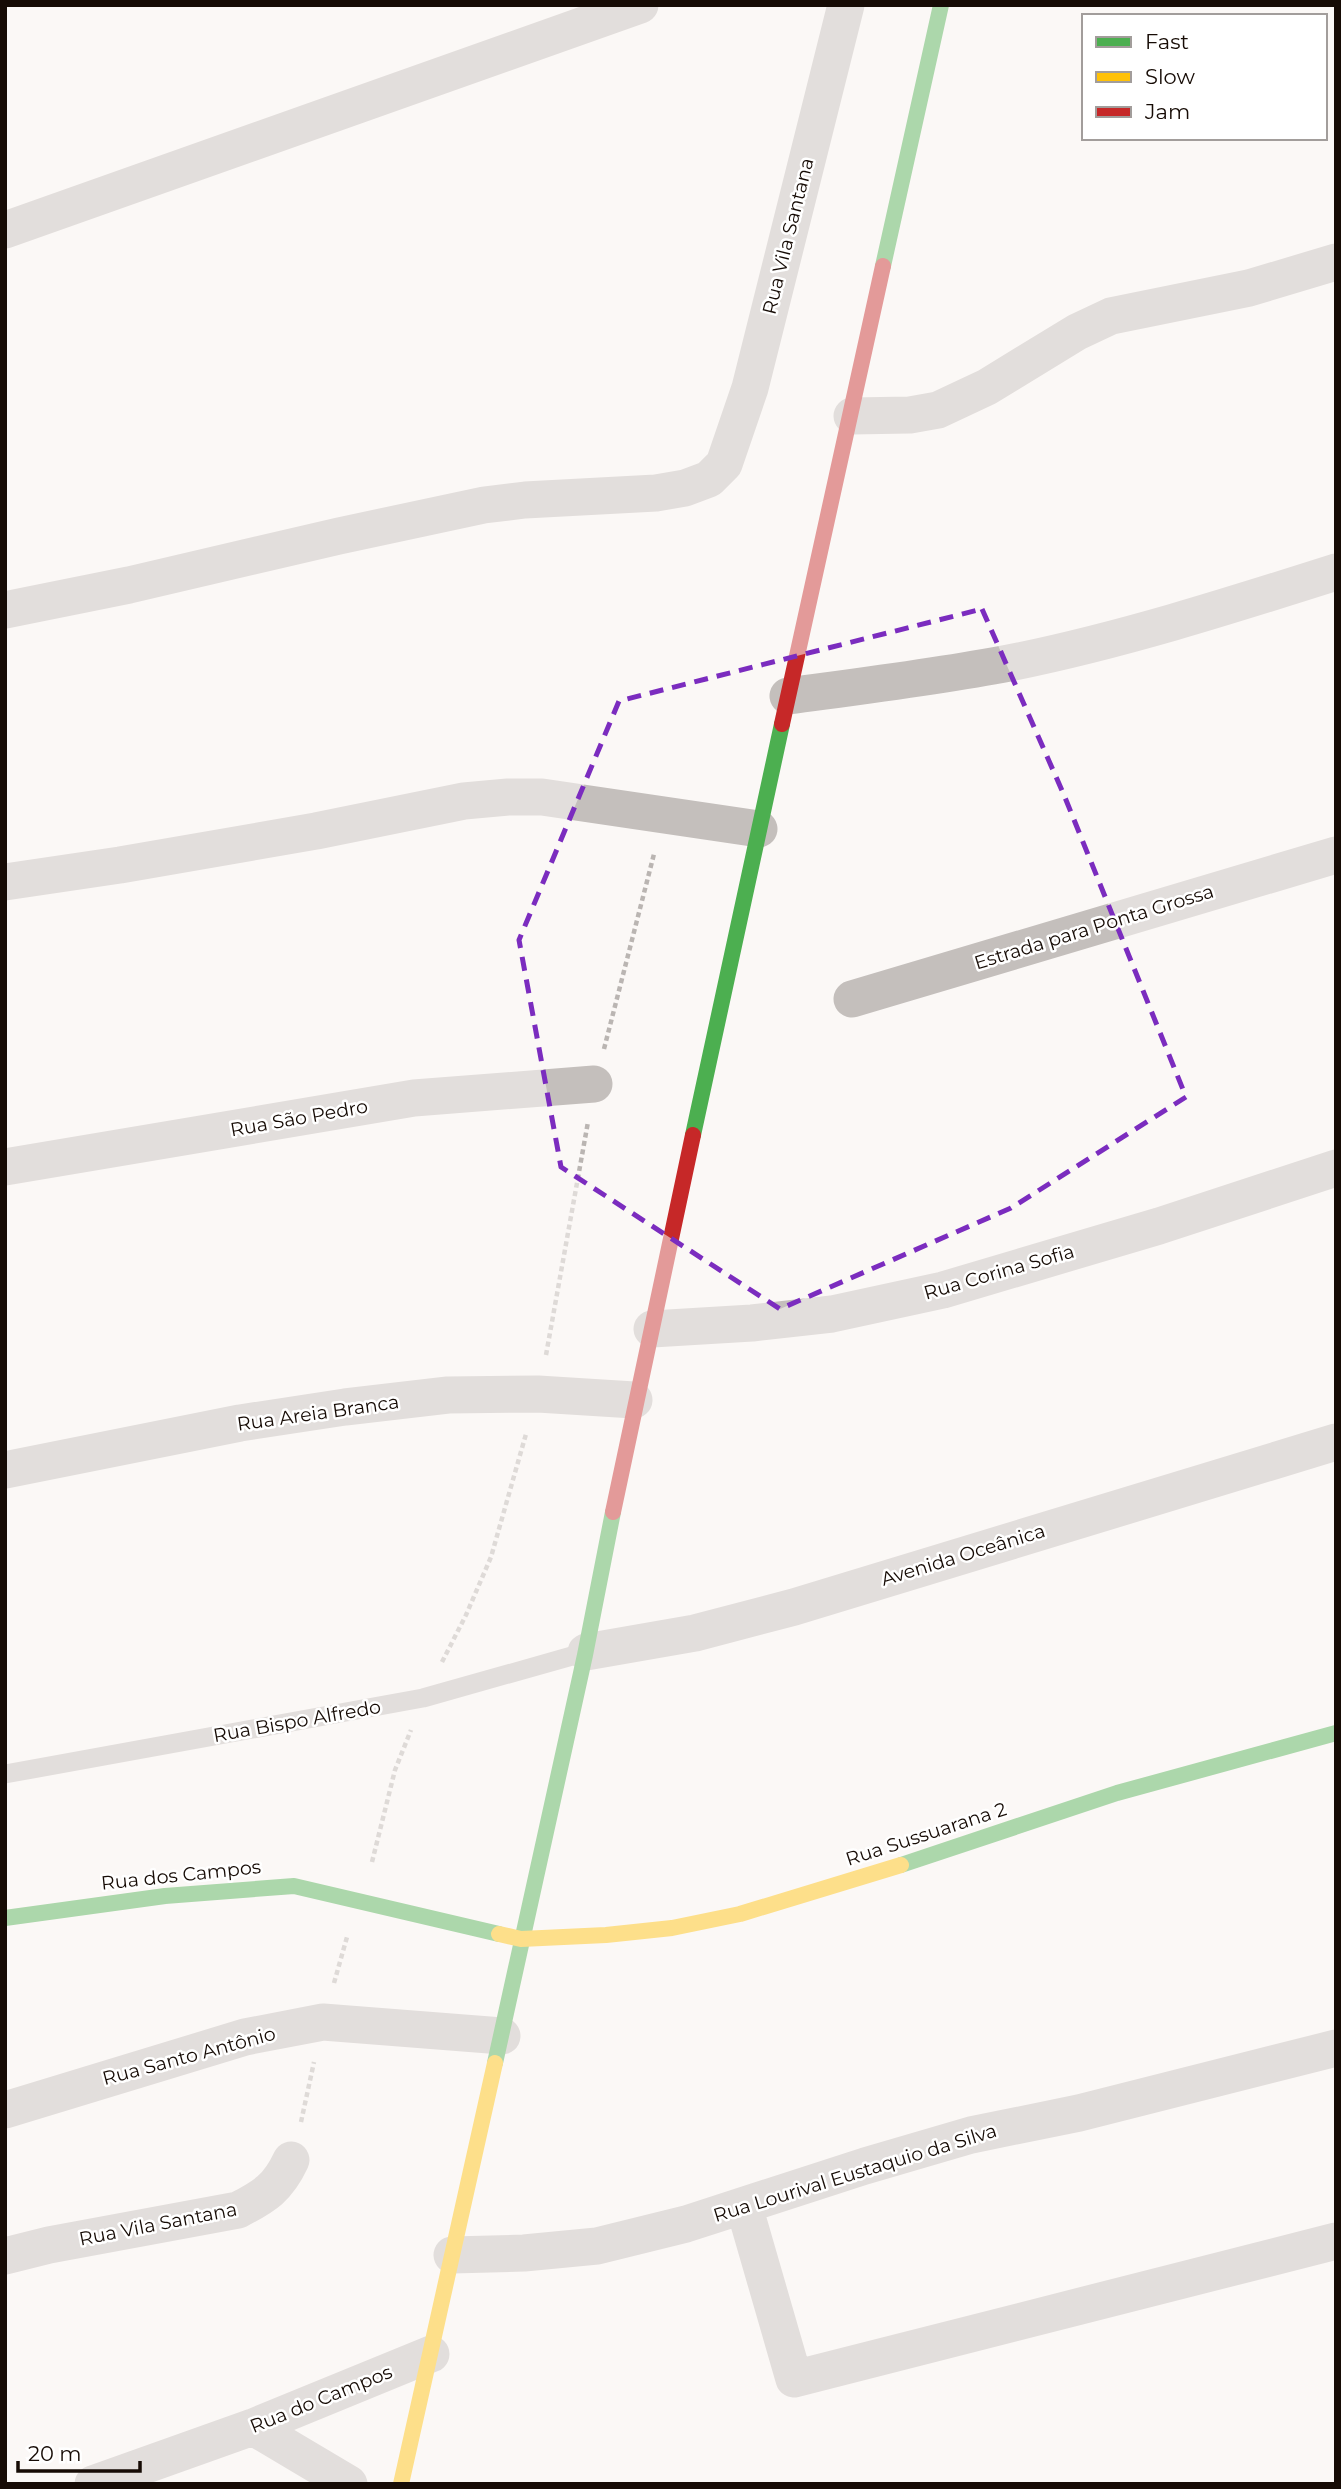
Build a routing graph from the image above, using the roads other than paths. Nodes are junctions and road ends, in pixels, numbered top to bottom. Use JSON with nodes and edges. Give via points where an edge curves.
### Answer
{"nodes":[{"id":1,"x":640,"y":5,"type":"edge"},
{"id":2,"x":846,"y":5,"type":"edge"},
{"id":3,"x":941,"y":5,"type":"edge"},
{"id":4,"x":5,"y":230,"type":"edge"},
{"id":5,"x":1336,"y":262,"type":"edge"},
{"id":6,"x":852,"y":416,"type":"junction"},
{"id":7,"x":1336,"y":572,"type":"edge"},
{"id":8,"x":5,"y":610,"type":"edge"},
{"id":9,"x":788,"y":696,"type":"junction"},
{"id":10,"x":759,"y":829,"type":"junction"},
{"id":11,"x":1336,"y":855,"type":"edge"},
{"id":12,"x":5,"y":882,"type":"edge"},
{"id":13,"x":852,"y":999,"type":"dead end"},
{"id":14,"x":594,"y":1084,"type":"road end"},
{"id":15,"x":5,"y":1167,"type":"edge"},
{"id":16,"x":1336,"y":1168,"type":"edge"},
{"id":17,"x":652,"y":1329,"type":"junction"},
{"id":18,"x":634,"y":1401,"type":"junction"},
{"id":19,"x":1336,"y":1442,"type":"edge"},
{"id":20,"x":5,"y":1469,"type":"edge"},
{"id":21,"x":586,"y":1652,"type":"junction"},
{"id":22,"x":1336,"y":1732,"type":"edge"},
{"id":23,"x":5,"y":1774,"type":"edge"},
{"id":24,"x":359,"y":1903,"type":"joint"},
{"id":25,"x":5,"y":1918,"type":"edge"},
{"id":26,"x":521,"y":1939,"type":"junction"},
{"id":27,"x":502,"y":2036,"type":"junction"},
{"id":28,"x":1336,"y":2048,"type":"edge"},
{"id":29,"x":5,"y":2110,"type":"edge"},
{"id":30,"x":291,"y":2160,"type":"road end"},
{"id":31,"x":744,"y":2206,"type":"junction"},
{"id":32,"x":1336,"y":2241,"type":"edge"},
{"id":33,"x":452,"y":2255,"type":"junction"},
{"id":34,"x":5,"y":2256,"type":"edge"},
{"id":35,"x":431,"y":2354,"type":"junction"},
{"id":36,"x":253,"y":2427,"type":"junction"},
{"id":37,"x":93,"y":2484,"type":"edge"},
{"id":38,"x":349,"y":2484,"type":"edge"},
{"id":39,"x":401,"y":2484,"type":"edge"}],
"edges":[{"from":1,"to":4,"type":"street"},
{"from":2,"to":8,"type":"street","name":"Rua Vila Santana","via":[[750,388],[724,464],[709,479],[685,488],[484,505]]},
{"from":3,"to":6,"type":"main road"},
{"from":5,"to":6,"type":"street","via":[[1249,288],[1111,316],[987,387],[937,410]]},
{"from":6,"to":9,"type":"main road"},
{"from":7,"to":9,"type":"street","via":[[1010,663]]},
{"from":9,"to":10,"type":"main road"},
{"from":10,"to":12,"type":"street","via":[[542,797],[508,797]]},
{"from":10,"to":17,"type":"main road"},
{"from":11,"to":13,"type":"street","name":"Estrada para Ponta Grossa"},
{"from":14,"to":15,"type":"street","name":"Rua São Pedro","via":[[414,1098]]},
{"from":16,"to":17,"type":"street","name":"Rua Corina Sofia","via":[[943,1290],[832,1314]]},
{"from":17,"to":18,"type":"main road"},
{"from":18,"to":20,"type":"street","name":"Rua Areia Branca","via":[[538,1394],[448,1395],[240,1423]]},
{"from":18,"to":21,"type":"main road"},
{"from":19,"to":21,"type":"street","name":"Avenida Oceânica","via":[[794,1607],[695,1633]]},
{"from":21,"to":23,"type":"lane","name":"Rua Bispo Alfredo","via":[[423,1698]]},
{"from":21,"to":26,"type":"main road"},
{"from":22,"to":26,"type":"main road","name":"Rua Sussuarana 2","via":[[1117,1793],[740,1914],[672,1928]]},
{"from":24,"to":25,"type":"main road","name":"Rua dos Campos","via":[[295,1886],[262,1887]]},
{"from":24,"to":26,"type":"main road","name":"Rua Sussuarana 2"},
{"from":26,"to":27,"type":"main road"},
{"from":27,"to":29,"type":"street","name":"Rua Santo Antônio","via":[[323,2022],[245,2037]]},
{"from":27,"to":33,"type":"main road"},
{"from":28,"to":31,"type":"street","name":"Rua Lourival Eustaquio da Silva","via":[[1079,2113],[971,2135]]},
{"from":30,"to":34,"type":"street","name":"Rua Vila Santana","via":[[282,2179],[265,2196],[238,2210]]},
{"from":31,"to":32,"type":"street","via":[[794,2379]]},
{"from":31,"to":33,"type":"street","name":"Rua Lourival Eustaquio da Silva","via":[[597,2246]]},
{"from":33,"to":35,"type":"main road"},
{"from":35,"to":36,"type":"street","name":"Rua do Campos"},
{"from":35,"to":39,"type":"main road"},
{"from":36,"to":37,"type":"street","name":"Rua do Campos"},
{"from":36,"to":38,"type":"street"}]}
